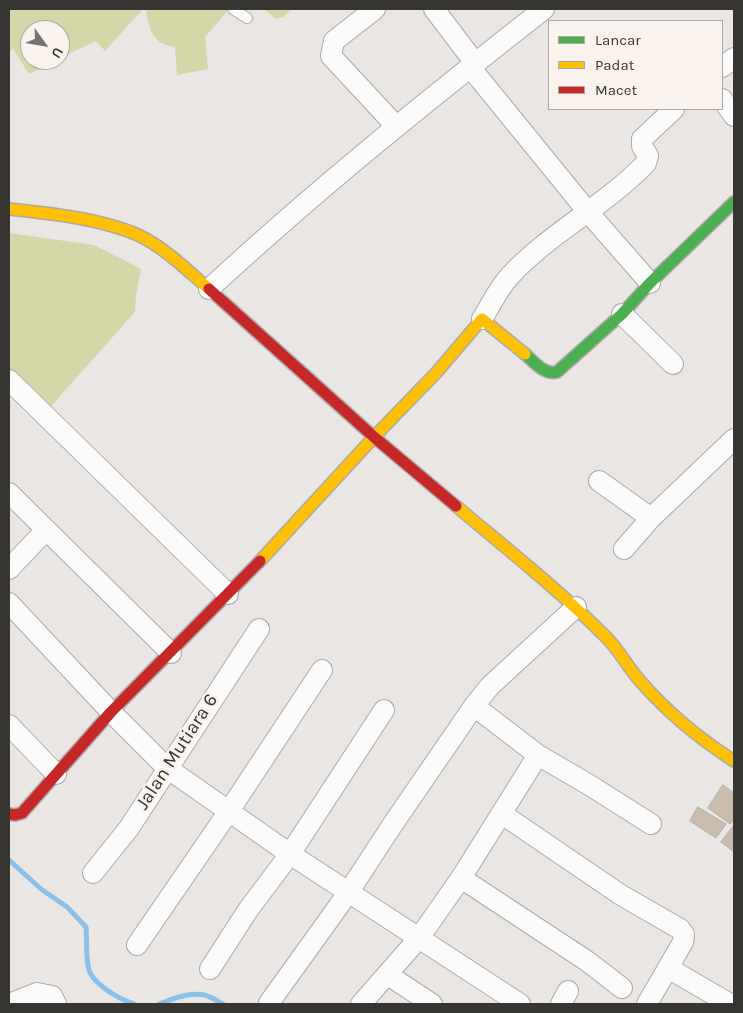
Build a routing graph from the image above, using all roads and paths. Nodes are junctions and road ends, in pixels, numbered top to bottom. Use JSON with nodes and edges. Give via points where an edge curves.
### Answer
{"nodes":[{"id":1,"x":233,"y":9,"type":"edge"},
{"id":2,"x":375,"y":9,"type":"edge"},
{"id":3,"x":434,"y":9,"type":"edge"},
{"id":4,"x":544,"y":9,"type":"edge"},
{"id":5,"x":247,"y":18,"type":"dead end"},
{"id":6,"x":734,"y":58,"type":"edge"},
{"id":7,"x":473,"y":65,"type":"junction"},
{"id":8,"x":723,"y":66,"type":"edge"},
{"id":9,"x":723,"y":100,"type":"edge"},
{"id":10,"x":673,"y":110,"type":"edge"},
{"id":11,"x":734,"y":116,"type":"edge"},
{"id":12,"x":396,"y":126,"type":"junction"},
{"id":13,"x":9,"y":209,"type":"edge"},
{"id":14,"x":732,"y":209,"type":"edge"},
{"id":15,"x":588,"y":212,"type":"junction"},
{"id":16,"x":650,"y":283,"type":"junction"},
{"id":17,"x":210,"y":289,"type":"junction"},
{"id":18,"x":622,"y":314,"type":"junction"},
{"id":19,"x":482,"y":319,"type":"junction"},
{"id":20,"x":673,"y":364,"type":"dead end"},
{"id":21,"x":9,"y":380,"type":"edge"},
{"id":22,"x":374,"y":437,"type":"junction"},
{"id":23,"x":734,"y":439,"type":"edge"},
{"id":24,"x":599,"y":481,"type":"dead end"},
{"id":25,"x":9,"y":493,"type":"edge"},
{"id":26,"x":651,"y":518,"type":"junction"},
{"id":27,"x":46,"y":530,"type":"junction"},
{"id":28,"x":624,"y":549,"type":"dead end"},
{"id":29,"x":9,"y":568,"type":"edge"},
{"id":30,"x":228,"y":594,"type":"junction"},
{"id":31,"x":9,"y":603,"type":"edge"},
{"id":32,"x":576,"y":607,"type":"junction"},
{"id":33,"x":259,"y":629,"type":"dead end"},
{"id":34,"x":171,"y":654,"type":"junction"},
{"id":35,"x":322,"y":670,"type":"dead end"},
{"id":36,"x":474,"y":706,"type":"junction"},
{"id":37,"x":384,"y":710,"type":"dead end"},
{"id":38,"x":111,"y":712,"type":"junction"},
{"id":39,"x":9,"y":725,"type":"edge"},
{"id":40,"x":538,"y":754,"type":"junction"},
{"id":41,"x":734,"y":761,"type":"edge"},
{"id":42,"x":167,"y":768,"type":"junction"},
{"id":43,"x":56,"y":774,"type":"junction"},
{"id":44,"x":229,"y":811,"type":"junction"},
{"id":45,"x":9,"y":814,"type":"edge"},
{"id":46,"x":502,"y":814,"type":"junction"},
{"id":47,"x":651,"y":824,"type":"dead end"},
{"id":48,"x":290,"y":854,"type":"junction"},
{"id":49,"x":93,"y":873,"type":"dead end"},
{"id":50,"x":461,"y":878,"type":"junction"},
{"id":51,"x":348,"y":893,"type":"junction"},
{"id":52,"x":419,"y":938,"type":"junction"},
{"id":53,"x":137,"y":945,"type":"dead end"},
{"id":54,"x":668,"y":968,"type":"junction"},
{"id":55,"x":210,"y":969,"type":"dead end"},
{"id":56,"x":388,"y":975,"type":"junction"},
{"id":57,"x":622,"y":988,"type":"dead end"},
{"id":58,"x":269,"y":1003,"type":"dead end"},
{"id":59,"x":9,"y":1004,"type":"edge"},
{"id":60,"x":56,"y":1004,"type":"edge"},
{"id":61,"x":362,"y":1004,"type":"edge"},
{"id":62,"x":432,"y":1004,"type":"edge"},
{"id":63,"x":520,"y":1004,"type":"edge"},
{"id":64,"x":647,"y":1004,"type":"edge"},
{"id":65,"x":730,"y":1004,"type":"edge"}],
"edges":[{"from":1,"to":5,"type":"lane"},
{"from":2,"to":12,"type":"street","via":[[334,41],[331,56]]},
{"from":3,"to":7,"type":"street"},
{"from":4,"to":7,"type":"street"},
{"from":6,"to":8,"type":"street"},
{"from":7,"to":12,"type":"street"},
{"from":7,"to":15,"type":"street"},
{"from":9,"to":11,"type":"street"},
{"from":10,"to":15,"type":"street","via":[[642,139],[648,156],[646,163]]},
{"from":12,"to":17,"type":"street","via":[[262,240]]},
{"from":13,"to":17,"type":"street","via":[[110,226],[139,236],[166,253]]},
{"from":14,"to":16,"type":"street"},
{"from":15,"to":16,"type":"street"},
{"from":15,"to":19,"type":"street","via":[[527,259],[508,278]]},
{"from":16,"to":18,"type":"street"},
{"from":17,"to":22,"type":"street"},
{"from":18,"to":19,"type":"street","via":[[552,374]]},
{"from":18,"to":20,"type":"street"},
{"from":19,"to":22,"type":"street","via":[[436,373]]},
{"from":21,"to":30,"type":"street"},
{"from":22,"to":30,"type":"street"},
{"from":22,"to":32,"type":"street"},
{"from":23,"to":26,"type":"street"},
{"from":24,"to":26,"type":"street"},
{"from":25,"to":27,"type":"street"},
{"from":26,"to":28,"type":"street"},
{"from":27,"to":29,"type":"street"},
{"from":27,"to":34,"type":"street"},
{"from":30,"to":34,"type":"street"},
{"from":31,"to":38,"type":"street"},
{"from":32,"to":36,"type":"street","via":[[490,686]]},
{"from":32,"to":41,"type":"street","via":[[614,645],[640,681],[665,707],[705,742]]},
{"from":33,"to":42,"type":"street","name":"Jalan Mutiara 6"},
{"from":34,"to":38,"type":"street"},
{"from":35,"to":44,"type":"street"},
{"from":36,"to":40,"type":"street"},
{"from":36,"to":51,"type":"street"},
{"from":37,"to":48,"type":"street"},
{"from":38,"to":42,"type":"street"},
{"from":38,"to":43,"type":"street"},
{"from":39,"to":43,"type":"street"},
{"from":40,"to":46,"type":"street"},
{"from":40,"to":47,"type":"street"},
{"from":42,"to":44,"type":"street"},
{"from":42,"to":49,"type":"street","name":"Jalan Mutiara 6","via":[[128,828]]},
{"from":43,"to":45,"type":"street","via":[[22,813]]},
{"from":44,"to":48,"type":"street"},
{"from":44,"to":53,"type":"street"},
{"from":46,"to":50,"type":"street"},
{"from":46,"to":54,"type":"street","via":[[621,895],[680,929],[684,934],[683,942]]},
{"from":48,"to":51,"type":"street"},
{"from":48,"to":55,"type":"street"},
{"from":50,"to":52,"type":"street"},
{"from":50,"to":57,"type":"street","via":[[587,961]]},
{"from":51,"to":52,"type":"street"},
{"from":51,"to":58,"type":"street"},
{"from":52,"to":56,"type":"street"},
{"from":52,"to":63,"type":"street"},
{"from":54,"to":64,"type":"street"},
{"from":54,"to":65,"type":"street"},
{"from":56,"to":61,"type":"street"},
{"from":56,"to":62,"type":"street"},
{"from":59,"to":60,"type":"street","via":[[37,993],[52,996]]}]}
